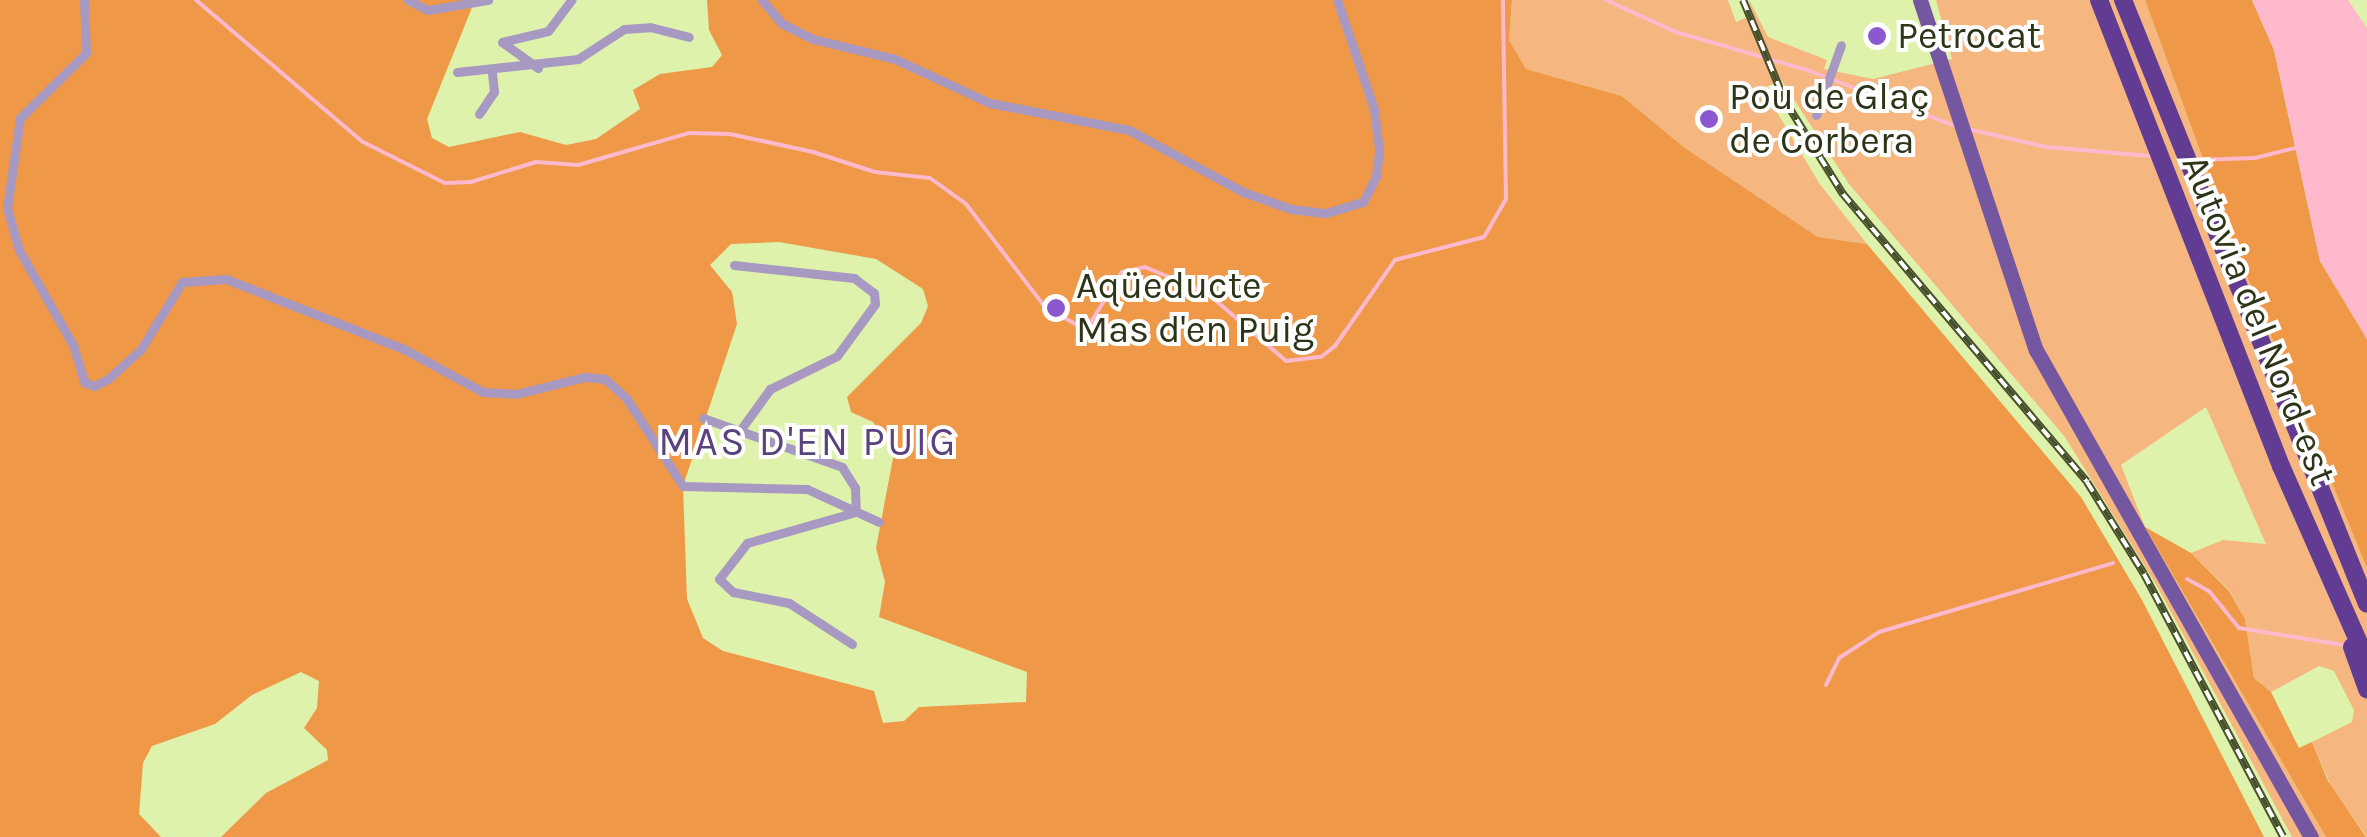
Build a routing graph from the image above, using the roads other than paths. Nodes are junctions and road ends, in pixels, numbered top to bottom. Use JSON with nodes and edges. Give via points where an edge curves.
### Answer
{"nodes":[{"id":1,"x":84,"y":0,"type":"edge"},
{"id":2,"x":408,"y":0,"type":"edge"},
{"id":3,"x":480,"y":0,"type":"edge"},
{"id":4,"x":488,"y":0,"type":"edge"},
{"id":5,"x":571,"y":0,"type":"edge"},
{"id":6,"x":762,"y":0,"type":"edge"},
{"id":7,"x":1337,"y":0,"type":"edge"},
{"id":8,"x":1920,"y":0,"type":"edge"},
{"id":9,"x":1928,"y":0,"type":"edge"},
{"id":10,"x":2099,"y":0,"type":"edge"},
{"id":11,"x":2123,"y":0,"type":"edge"},
{"id":12,"x":1931,"y":24,"type":"junction"},
{"id":13,"x":689,"y":37,"type":"dead end"},
{"id":14,"x":1841,"y":45,"type":"dead end"},
{"id":15,"x":538,"y":68,"type":"junction"},
{"id":16,"x":457,"y":72,"type":"dead end"},
{"id":17,"x":492,"y":72,"type":"junction"},
{"id":18,"x":478,"y":114,"type":"dead end"},
{"id":19,"x":1816,"y":115,"type":"dead end"},
{"id":20,"x":734,"y":265,"type":"dead end"},
{"id":21,"x":703,"y":418,"type":"dead end"},
{"id":22,"x":741,"y":429,"type":"junction"},
{"id":23,"x":2324,"y":502,"type":"junction"},
{"id":24,"x":856,"y":512,"type":"junction"},
{"id":25,"x":879,"y":522,"type":"dead end"},
{"id":26,"x":2367,"y":577,"type":"edge"},
{"id":27,"x":2367,"y":604,"type":"edge"},
{"id":28,"x":852,"y":644,"type":"dead end"},
{"id":29,"x":2365,"y":675,"type":"edge"},
{"id":30,"x":2311,"y":837,"type":"edge"}],
"edges":[{"from":1,"to":24,"type":"street","via":[[86,53],[22,113],[7,208],[32,279],[73,345],[84,382],[94,386],[141,349],[182,282],[226,279],[404,349],[483,392],[516,394],[584,377],[605,379],[615,384],[683,486],[807,488]]},
{"from":2,"to":3,"type":"street","via":[[428,10]]},
{"from":3,"to":4,"type":"street"},
{"from":5,"to":15,"type":"street","via":[[548,31],[502,42]]},
{"from":6,"to":7,"type":"street","via":[[791,30],[895,59],[990,103],[1129,130],[1274,204],[1338,213],[1367,198],[1379,150],[1374,109]]},
{"from":8,"to":12,"type":"main road"},
{"from":9,"to":12,"type":"main road"},
{"from":10,"to":29,"type":"highway","name":"Autovia del Nord-est"},
{"from":11,"to":23,"type":"highway","name":"Autovia del Nord-est"},
{"from":12,"to":30,"type":"main road","via":[[2015,299],[2052,386]]},
{"from":13,"to":15,"type":"street","via":[[650,26],[624,29],[578,59]]},
{"from":14,"to":19,"type":"street"},
{"from":15,"to":17,"type":"street"},
{"from":16,"to":17,"type":"street"},
{"from":17,"to":18,"type":"street","via":[[494,92]]},
{"from":20,"to":22,"type":"street","via":[[840,274],[866,286],[875,304],[837,356],[770,389]]},
{"from":21,"to":22,"type":"street"},
{"from":22,"to":24,"type":"street","via":[[842,468],[851,476]]},
{"from":23,"to":26,"type":"highway"},
{"from":23,"to":27,"type":"highway","name":"Autovia del Nord-est"},
{"from":24,"to":25,"type":"street"},
{"from":24,"to":28,"type":"street","via":[[747,544],[719,579],[732,592],[789,602]]}]}
